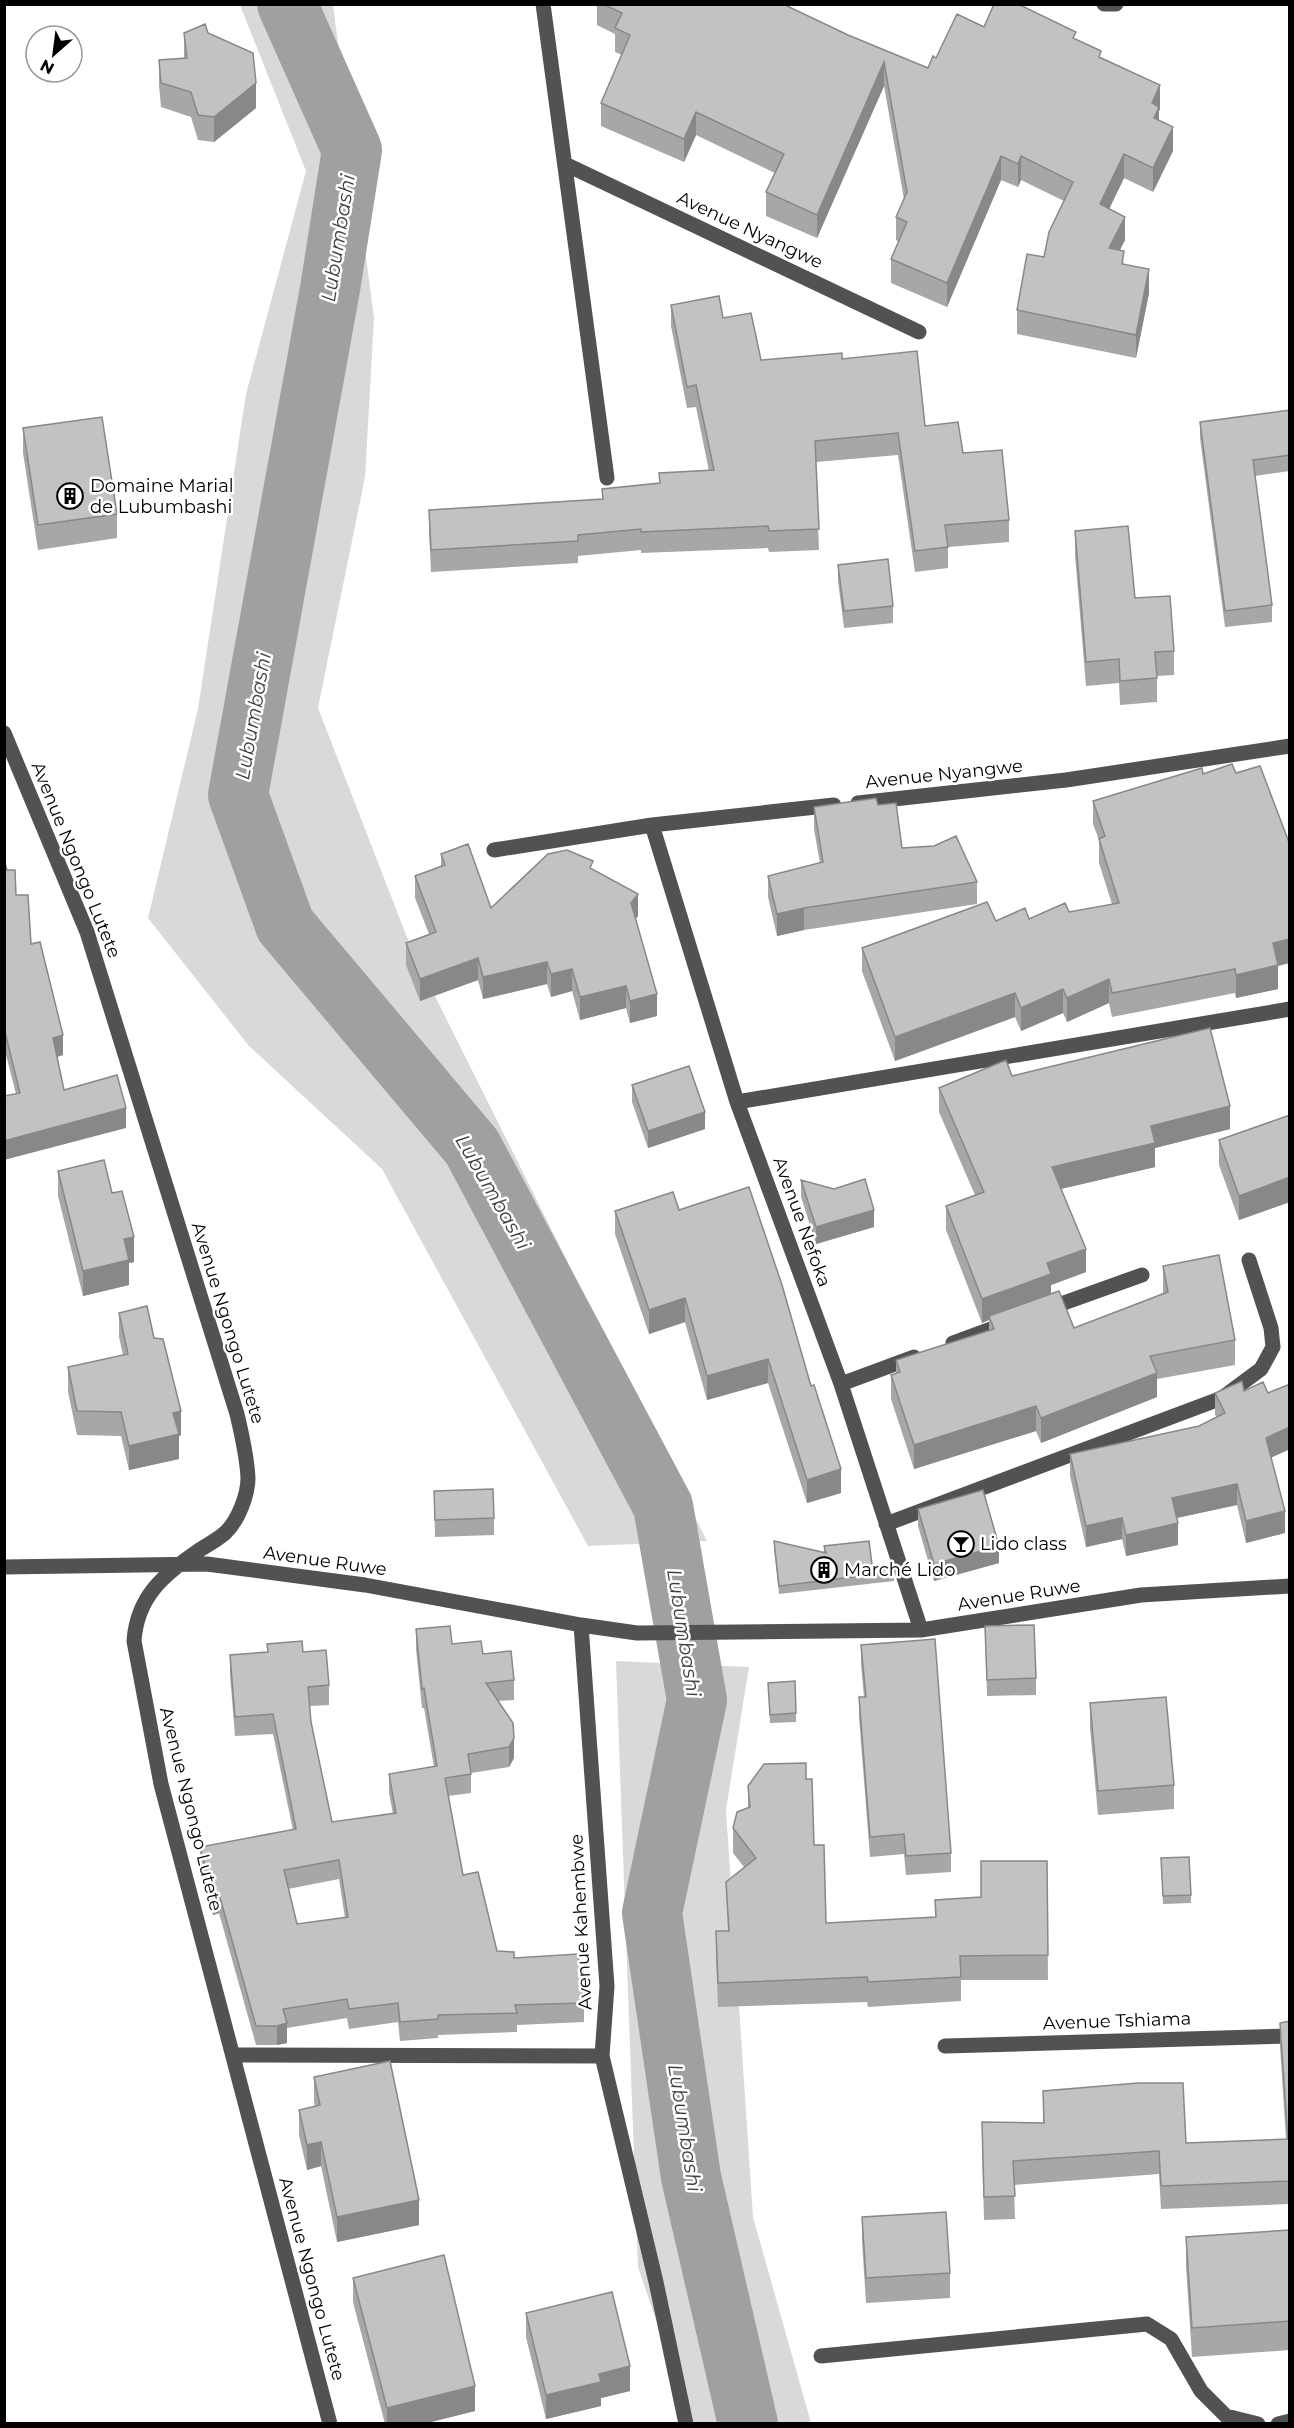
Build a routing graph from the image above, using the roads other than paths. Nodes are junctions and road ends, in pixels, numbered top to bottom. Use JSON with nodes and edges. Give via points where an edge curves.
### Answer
{"nodes":[{"id":1,"x":543,"y":4,"type":"edge"},
{"id":2,"x":1104,"y":4,"type":"edge"},
{"id":3,"x":1116,"y":4,"type":"edge"},
{"id":4,"x":565,"y":164,"type":"junction"},
{"id":5,"x":920,"y":332,"type":"dead end"},
{"id":6,"x":608,"y":478,"type":"dead end"},
{"id":7,"x":4,"y":733,"type":"edge"},
{"id":8,"x":1290,"y":746,"type":"edge"},
{"id":9,"x":652,"y":825,"type":"junction"},
{"id":10,"x":494,"y":850,"type":"dead end"},
{"id":11,"x":1290,"y":1009,"type":"edge"},
{"id":12,"x":738,"y":1102,"type":"junction"},
{"id":13,"x":1249,"y":1260,"type":"dead end"},
{"id":14,"x":1142,"y":1275,"type":"dead end"},
{"id":15,"x":841,"y":1384,"type":"junction"},
{"id":16,"x":886,"y":1524,"type":"junction"},
{"id":17,"x":179,"y":1564,"type":"junction"},
{"id":18,"x":4,"y":1567,"type":"edge"},
{"id":19,"x":1290,"y":1586,"type":"edge"},
{"id":20,"x":581,"y":1625,"type":"junction"},
{"id":21,"x":921,"y":1630,"type":"junction"},
{"id":22,"x":1290,"y":2036,"type":"edge"},
{"id":23,"x":945,"y":2046,"type":"dead end"},
{"id":24,"x":233,"y":2055,"type":"junction"},
{"id":25,"x":602,"y":2056,"type":"junction"},
{"id":26,"x":821,"y":2356,"type":"dead end"},
{"id":27,"x":1290,"y":2421,"type":"edge"},
{"id":28,"x":330,"y":2424,"type":"edge"},
{"id":29,"x":686,"y":2424,"type":"edge"},
{"id":30,"x":1258,"y":2424,"type":"edge"},
{"id":31,"x":1278,"y":2424,"type":"edge"}],
"edges":[{"from":1,"to":4,"type":"street"},
{"from":2,"to":3,"type":"street"},
{"from":4,"to":5,"type":"street","name":"Avenue Nyangwe"},
{"from":4,"to":6,"type":"street"},
{"from":7,"to":17,"type":"street","name":"Avenue Ngongo Lutete","via":[[87,932],[243,1441],[248,1480],[240,1509],[226,1532]]},
{"from":8,"to":9,"type":"street","name":"Avenue Nyangwe","via":[[1066,780]]},
{"from":9,"to":10,"type":"street","name":"Avenue Nyangwe"},
{"from":9,"to":12,"type":"street","name":"Avenue Nefoka"},
{"from":11,"to":12,"type":"street"},
{"from":12,"to":15,"type":"street","name":"Avenue Nefoka"},
{"from":13,"to":16,"type":"street","via":[[1271,1328],[1273,1347],[1261,1369],[1222,1398]]},
{"from":14,"to":15,"type":"street"},
{"from":15,"to":16,"type":"street","name":"Avenue Nefoka"},
{"from":16,"to":21,"type":"street","name":"Avenue Nefoka"},
{"from":17,"to":18,"type":"street","name":"Avenue Ruwe"},
{"from":17,"to":20,"type":"street","name":"Avenue Ruwe","via":[[207,1564],[365,1585]]},
{"from":17,"to":24,"type":"street","name":"Avenue Ngongo Lutete","via":[[145,1598],[135,1621],[134,1641],[161,1784]]},
{"from":19,"to":21,"type":"street","name":"Avenue Ruwe","via":[[1141,1595]]},
{"from":20,"to":21,"type":"street","name":"Avenue Ruwe","via":[[637,1633]]},
{"from":20,"to":25,"type":"street","name":"Avenue Kahembwe","via":[[608,1986]]},
{"from":22,"to":23,"type":"street","name":"Avenue Tshiama"},
{"from":24,"to":25,"type":"street"},
{"from":24,"to":28,"type":"street","name":"Avenue Ngongo Lutete"},
{"from":25,"to":29,"type":"street","name":"Avenue Kahembwe"},
{"from":26,"to":30,"type":"street","via":[[1147,2324],[1172,2339],[1202,2391],[1226,2416]]},
{"from":27,"to":31,"type":"street"}]}
